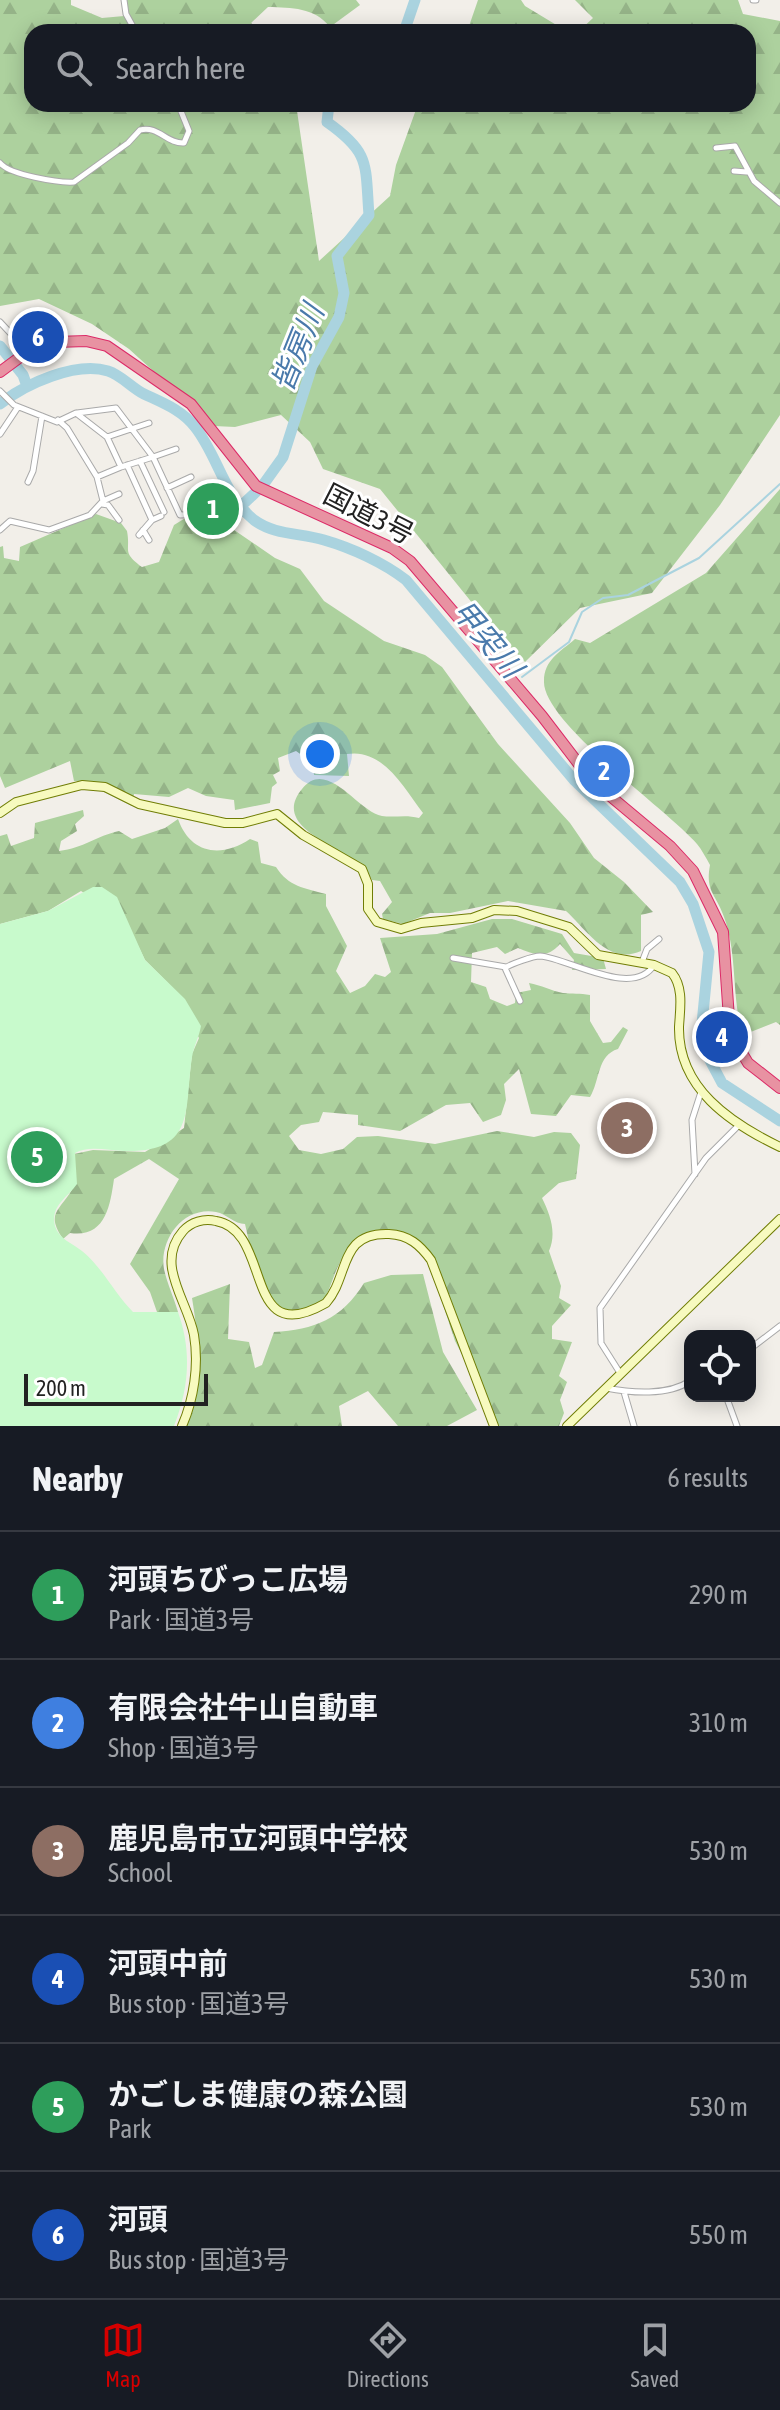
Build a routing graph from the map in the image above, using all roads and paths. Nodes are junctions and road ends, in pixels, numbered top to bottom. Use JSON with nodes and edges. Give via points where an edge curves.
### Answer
{"nodes":[{"id":1,"x":124,"y":0,"type":"edge"},
{"id":2,"x":132,"y":24,"type":"edge"},
{"id":3,"x":181,"y":112,"type":"edge"},
{"id":4,"x":716,"y":148,"type":"dead end"},
{"id":5,"x":0,"y":163,"type":"edge"},
{"id":6,"x":734,"y":171,"type":"dead end"},
{"id":7,"x":748,"y":172,"type":"junction"},
{"id":8,"x":780,"y":203,"type":"edge"},
{"id":9,"x":0,"y":322,"type":"edge"},
{"id":10,"x":27,"y":352,"type":"junction"},
{"id":11,"x":3,"y":369,"type":"edge"},
{"id":12,"x":0,"y":391,"type":"edge"},
{"id":13,"x":16,"y":406,"type":"junction"},
{"id":14,"x":76,"y":413,"type":"junction"},
{"id":15,"x":42,"y":416,"type":"junction"},
{"id":16,"x":58,"y":420,"type":"junction"},
{"id":17,"x":149,"y":423,"type":"dead end"},
{"id":18,"x":132,"y":429,"type":"junction"},
{"id":19,"x":0,"y":434,"type":"edge"},
{"id":20,"x":107,"y":437,"type":"junction"},
{"id":21,"x":176,"y":449,"type":"dead end"},
{"id":22,"x":153,"y":457,"type":"junction"},
{"id":23,"x":140,"y":461,"type":"junction"},
{"id":24,"x":124,"y":466,"type":"junction"},
{"id":25,"x":97,"y":477,"type":"junction"},
{"id":26,"x":191,"y":477,"type":"dead end"},
{"id":27,"x":28,"y":482,"type":"dead end"},
{"id":28,"x":167,"y":488,"type":"junction"},
{"id":29,"x":119,"y":494,"type":"dead end"},
{"id":30,"x":102,"y":502,"type":"junction"},
{"id":31,"x":212,"y":514,"type":"dead end"},
{"id":32,"x":119,"y":520,"type":"dead end"},
{"id":33,"x":152,"y":520,"type":"junction"},
{"id":34,"x":0,"y":530,"type":"edge"},
{"id":35,"x":149,"y":540,"type":"dead end"},
{"id":36,"x":0,"y":813,"type":"edge"},
{"id":37,"x":659,"y":939,"type":"dead end"},
{"id":38,"x":453,"y":958,"type":"dead end"},
{"id":39,"x":641,"y":963,"type":"junction"},
{"id":40,"x":654,"y":965,"type":"junction"},
{"id":41,"x":506,"y":967,"type":"junction"},
{"id":42,"x":520,"y":1001,"type":"dead end"},
{"id":43,"x":780,"y":1088,"type":"edge"},
{"id":44,"x":701,"y":1092,"type":"junction"},
{"id":45,"x":739,"y":1125,"type":"junction"},
{"id":46,"x":780,"y":1147,"type":"edge"},
{"id":47,"x":695,"y":1174,"type":"junction"},
{"id":48,"x":780,"y":1219,"type":"edge"},
{"id":49,"x":780,"y":1326,"type":"edge"},
{"id":50,"x":756,"y":1344,"type":"edge"},
{"id":51,"x":620,"y":1373,"type":"junction"},
{"id":52,"x":684,"y":1384,"type":"edge"},
{"id":53,"x":606,"y":1388,"type":"junction"},
{"id":54,"x":624,"y":1392,"type":"junction"},
{"id":55,"x":728,"y":1402,"type":"edge"},
{"id":56,"x":494,"y":1425,"type":"edge"},
{"id":57,"x":182,"y":1426,"type":"edge"},
{"id":58,"x":567,"y":1426,"type":"edge"},
{"id":59,"x":634,"y":1426,"type":"edge"},
{"id":60,"x":737,"y":1426,"type":"edge"}],
"edges":[{"from":1,"to":2,"type":"street"},
{"from":3,"to":5,"type":"street","via":[[189,131],[184,143],[146,128],[74,182],[30,178]]},
{"from":4,"to":7,"type":"street","via":[[735,146]]},
{"from":6,"to":7,"type":"street"},
{"from":7,"to":8,"type":"street"},
{"from":9,"to":10,"type":"street"},
{"from":10,"to":11,"type":"highway","name":"国道3号"},
{"from":10,"to":43,"type":"highway","name":"国道3号","via":[[74,340],[118,351],[191,404],[256,486],[410,561],[591,780],[693,871],[723,932],[730,1033],[748,1063]]},
{"from":12,"to":13,"type":"street"},
{"from":13,"to":15,"type":"street"},
{"from":13,"to":19,"type":"street"},
{"from":14,"to":16,"type":"street"},
{"from":14,"to":18,"type":"street","via":[[116,408]]},
{"from":14,"to":20,"type":"street"},
{"from":15,"to":16,"type":"street"},
{"from":15,"to":27,"type":"street"},
{"from":16,"to":25,"type":"street"},
{"from":17,"to":18,"type":"street"},
{"from":18,"to":20,"type":"street"},
{"from":18,"to":22,"type":"street"},
{"from":20,"to":24,"type":"street"},
{"from":21,"to":22,"type":"street"},
{"from":22,"to":23,"type":"street"},
{"from":22,"to":28,"type":"street"},
{"from":23,"to":24,"type":"street"},
{"from":23,"to":33,"type":"street","via":[[162,514]]},
{"from":24,"to":25,"type":"street"},
{"from":24,"to":33,"type":"street"},
{"from":25,"to":30,"type":"street"},
{"from":26,"to":28,"type":"street"},
{"from":28,"to":31,"type":"street","via":[[180,515]]},
{"from":29,"to":30,"type":"street"},
{"from":30,"to":32,"type":"street"},
{"from":30,"to":34,"type":"street","via":[[90,515],[65,526],[49,530],[10,521]]},
{"from":33,"to":35,"type":"street","via":[[141,532]]},
{"from":36,"to":39,"type":"street","via":[[16,802],[82,785],[105,787],[139,804],[216,822],[234,824],[277,814],[362,869],[368,909],[385,926],[401,929],[506,909],[569,927],[598,955]]},
{"from":37,"to":39,"type":"street"},
{"from":38,"to":41,"type":"street"},
{"from":39,"to":40,"type":"street"},
{"from":40,"to":41,"type":"street","via":[[643,975],[622,978],[541,956]]},
{"from":40,"to":44,"type":"street","via":[[669,970],[679,986],[680,1045]]},
{"from":41,"to":42,"type":"street"},
{"from":44,"to":45,"type":"street"},
{"from":44,"to":47,"type":"street","via":[[692,1120]]},
{"from":45,"to":46,"type":"street"},
{"from":45,"to":47,"type":"street"},
{"from":47,"to":51,"type":"street","via":[[600,1308],[601,1343]]},
{"from":48,"to":51,"type":"street"},
{"from":49,"to":50,"type":"street"},
{"from":51,"to":53,"type":"street"},
{"from":52,"to":54,"type":"street","via":[[670,1390]]},
{"from":53,"to":54,"type":"street"},
{"from":53,"to":58,"type":"street"},
{"from":54,"to":59,"type":"street"},
{"from":55,"to":60,"type":"street"},
{"from":56,"to":57,"type":"street","via":[[431,1260],[417,1244],[392,1234],[366,1238],[349,1253],[326,1303],[292,1314],[267,1300],[242,1235],[209,1220],[186,1228],[171,1259],[195,1348],[192,1393]]}]}
